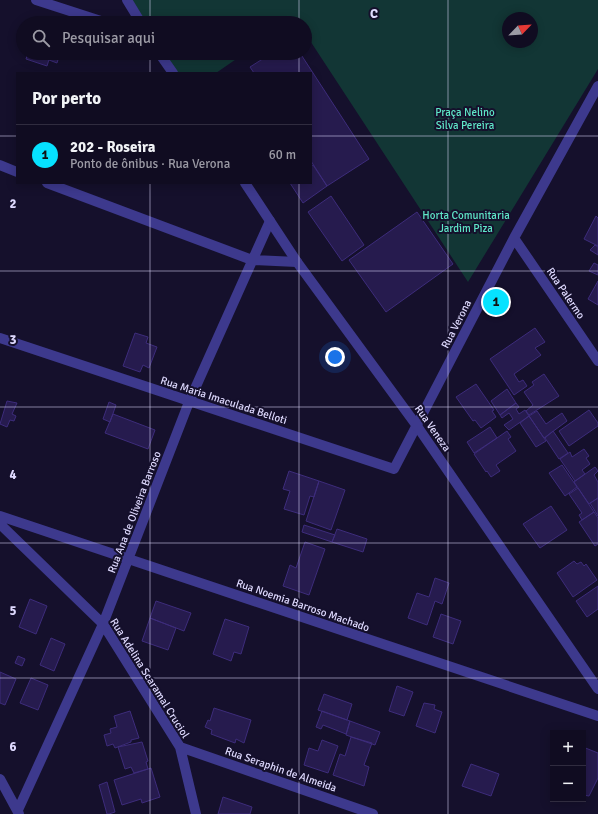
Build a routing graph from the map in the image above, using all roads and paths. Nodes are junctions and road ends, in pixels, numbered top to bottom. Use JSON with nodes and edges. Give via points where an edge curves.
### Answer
{"nodes":[{"id":1,"x":36,"y":0,"type":"edge"},
{"id":2,"x":127,"y":0,"type":"edge"},
{"id":3,"x":85,"y":16,"type":"edge"},
{"id":4,"x":137,"y":16,"type":"edge"},
{"id":5,"x":165,"y":60,"type":"edge"},
{"id":6,"x":172,"y":72,"type":"edge"},
{"id":7,"x":598,"y":86,"type":"edge"},
{"id":8,"x":0,"y":166,"type":"edge"},
{"id":9,"x":16,"y":172,"type":"edge"},
{"id":10,"x":50,"y":184,"type":"edge"},
{"id":11,"x":246,"y":184,"type":"edge"},
{"id":12,"x":270,"y":221,"type":"junction"},
{"id":13,"x":514,"y":238,"type":"junction"},
{"id":14,"x":252,"y":260,"type":"junction"},
{"id":15,"x":297,"y":262,"type":"junction"},
{"id":16,"x":0,"y":338,"type":"edge"},
{"id":17,"x":598,"y":361,"type":"edge"},
{"id":18,"x":189,"y":402,"type":"junction"},
{"id":19,"x":417,"y":426,"type":"junction"},
{"id":20,"x":0,"y":516,"type":"edge"},
{"id":21,"x":0,"y":524,"type":"edge"},
{"id":22,"x":128,"y":559,"type":"junction"},
{"id":23,"x":103,"y":624,"type":"junction"},
{"id":24,"x":598,"y":689,"type":"edge"},
{"id":25,"x":598,"y":716,"type":"edge"},
{"id":26,"x":180,"y":746,"type":"junction"},
{"id":27,"x":0,"y":779,"type":"edge"},
{"id":28,"x":19,"y":812,"type":"edge"},
{"id":29,"x":196,"y":814,"type":"edge"},
{"id":30,"x":373,"y":814,"type":"edge"}],
"edges":[{"from":1,"to":3,"type":"street"},
{"from":2,"to":4,"type":"street"},
{"from":5,"to":6,"type":"street"},
{"from":7,"to":13,"type":"street","name":"Rua Verona"},
{"from":8,"to":9,"type":"street"},
{"from":10,"to":14,"type":"street"},
{"from":11,"to":12,"type":"street","name":"Rua Veneza"},
{"from":12,"to":14,"type":"street","name":"Rua Ana de Oliveira Barroso"},
{"from":12,"to":15,"type":"street","name":"Rua Veneza"},
{"from":13,"to":17,"type":"street","name":"Rua Palermo"},
{"from":13,"to":19,"type":"street","name":"Rua Verona"},
{"from":14,"to":15,"type":"street"},
{"from":14,"to":18,"type":"street","name":"Rua Ana de Oliveira Barroso"},
{"from":15,"to":19,"type":"street","name":"Rua Veneza"},
{"from":16,"to":18,"type":"street","name":"Rua Maria Imaculada Belloti"},
{"from":18,"to":19,"type":"street","name":"Rua Maria Imaculada Belloti","via":[[394,469]]},
{"from":18,"to":22,"type":"street","name":"Rua Ana de Oliveira Barroso"},
{"from":19,"to":24,"type":"street","name":"Rua Veneza"},
{"from":20,"to":22,"type":"street","name":"Rua Noemia Barroso Machado"},
{"from":21,"to":23,"type":"street","name":"Rua Adelina Scaramal Cruciol"},
{"from":22,"to":23,"type":"street","name":"Rua Ana de Oliveira Barroso"},
{"from":22,"to":25,"type":"street","name":"Rua Noemia Barroso Machado"},
{"from":23,"to":26,"type":"street","name":"Rua Adelina Scaramal Cruciol"},
{"from":23,"to":28,"type":"street","name":"Rua Ana de Oliveira Barroso"},
{"from":26,"to":29,"type":"street","name":"Rua Adelina Scaramal Cruciol"},
{"from":26,"to":30,"type":"street","name":"Rua Seraphin de Almeida"},
{"from":27,"to":28,"type":"street"}]}
